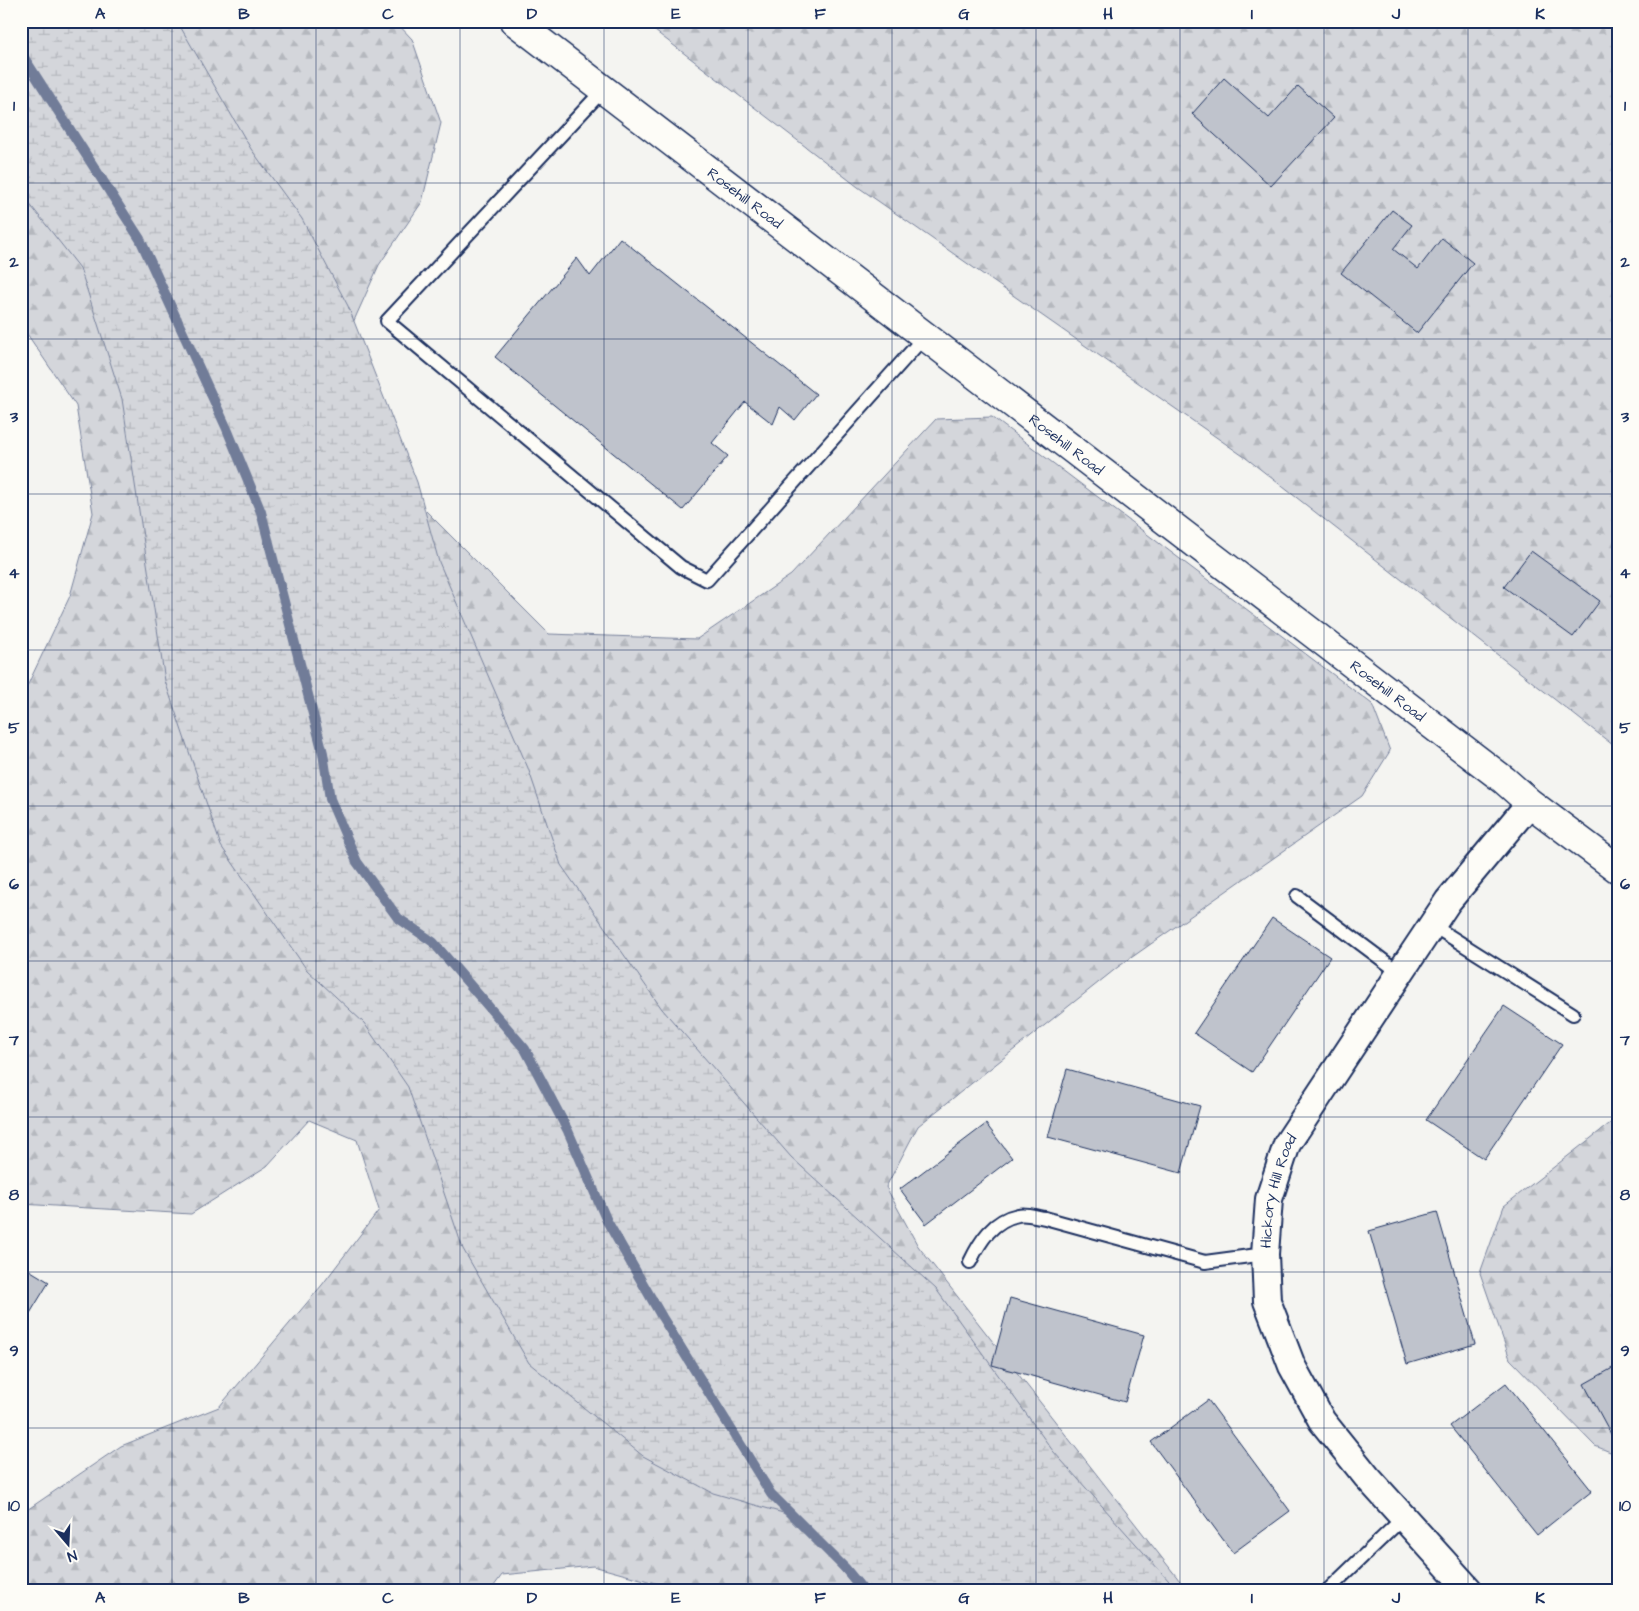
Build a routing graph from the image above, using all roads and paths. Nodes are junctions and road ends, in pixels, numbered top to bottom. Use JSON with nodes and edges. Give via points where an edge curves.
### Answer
{"nodes":[{"id":1,"x":514,"y":21,"type":"edge"},
{"id":2,"x":603,"y":90,"type":"junction"},
{"id":3,"x":925,"y":336,"type":"junction"},
{"id":4,"x":1530,"y":803,"type":"junction"},
{"id":5,"x":1618,"y":869,"type":"edge"},
{"id":6,"x":1297,"y":896,"type":"dead end"},
{"id":7,"x":1432,"y":925,"type":"junction"},
{"id":8,"x":1400,"y":973,"type":"junction"},
{"id":9,"x":1573,"y":1014,"type":"dead end"},
{"id":10,"x":1265,"y":1254,"type":"junction"},
{"id":11,"x":970,"y":1262,"type":"dead end"},
{"id":12,"x":1404,"y":1517,"type":"junction"},
{"id":13,"x":1328,"y":1590,"type":"edge"},
{"id":14,"x":1469,"y":1590,"type":"edge"}],
"edges":[{"from":1,"to":2,"type":"main road","name":"Rosehill Road"},
{"from":2,"to":3,"type":"main road","name":"Rosehill Road"},
{"from":2,"to":3,"type":"lane","via":[[387,321],[681,567],[707,580]]},
{"from":3,"to":4,"type":"main road","name":"Rosehill Road"},
{"from":4,"to":5,"type":"main road","name":"Rosehill Road"},
{"from":4,"to":7,"type":"street","name":"Hickory Hill Road","via":[[1448,901]]},
{"from":6,"to":8,"type":"lane"},
{"from":7,"to":8,"type":"street","name":"Hickory Hill Road"},
{"from":7,"to":9,"type":"lane"},
{"from":8,"to":10,"type":"street","name":"Hickory Hill Road","via":[[1287,1144],[1269,1199]]},
{"from":10,"to":11,"type":"lane","via":[[1205,1262],[1045,1218],[1019,1214],[997,1223],[980,1242]]},
{"from":10,"to":12,"type":"street","name":"Hickory Hill Road","via":[[1267,1301],[1292,1366],[1322,1421]]},
{"from":12,"to":13,"type":"lane"},
{"from":12,"to":14,"type":"street","name":"Hickory Hill Road"}]}
